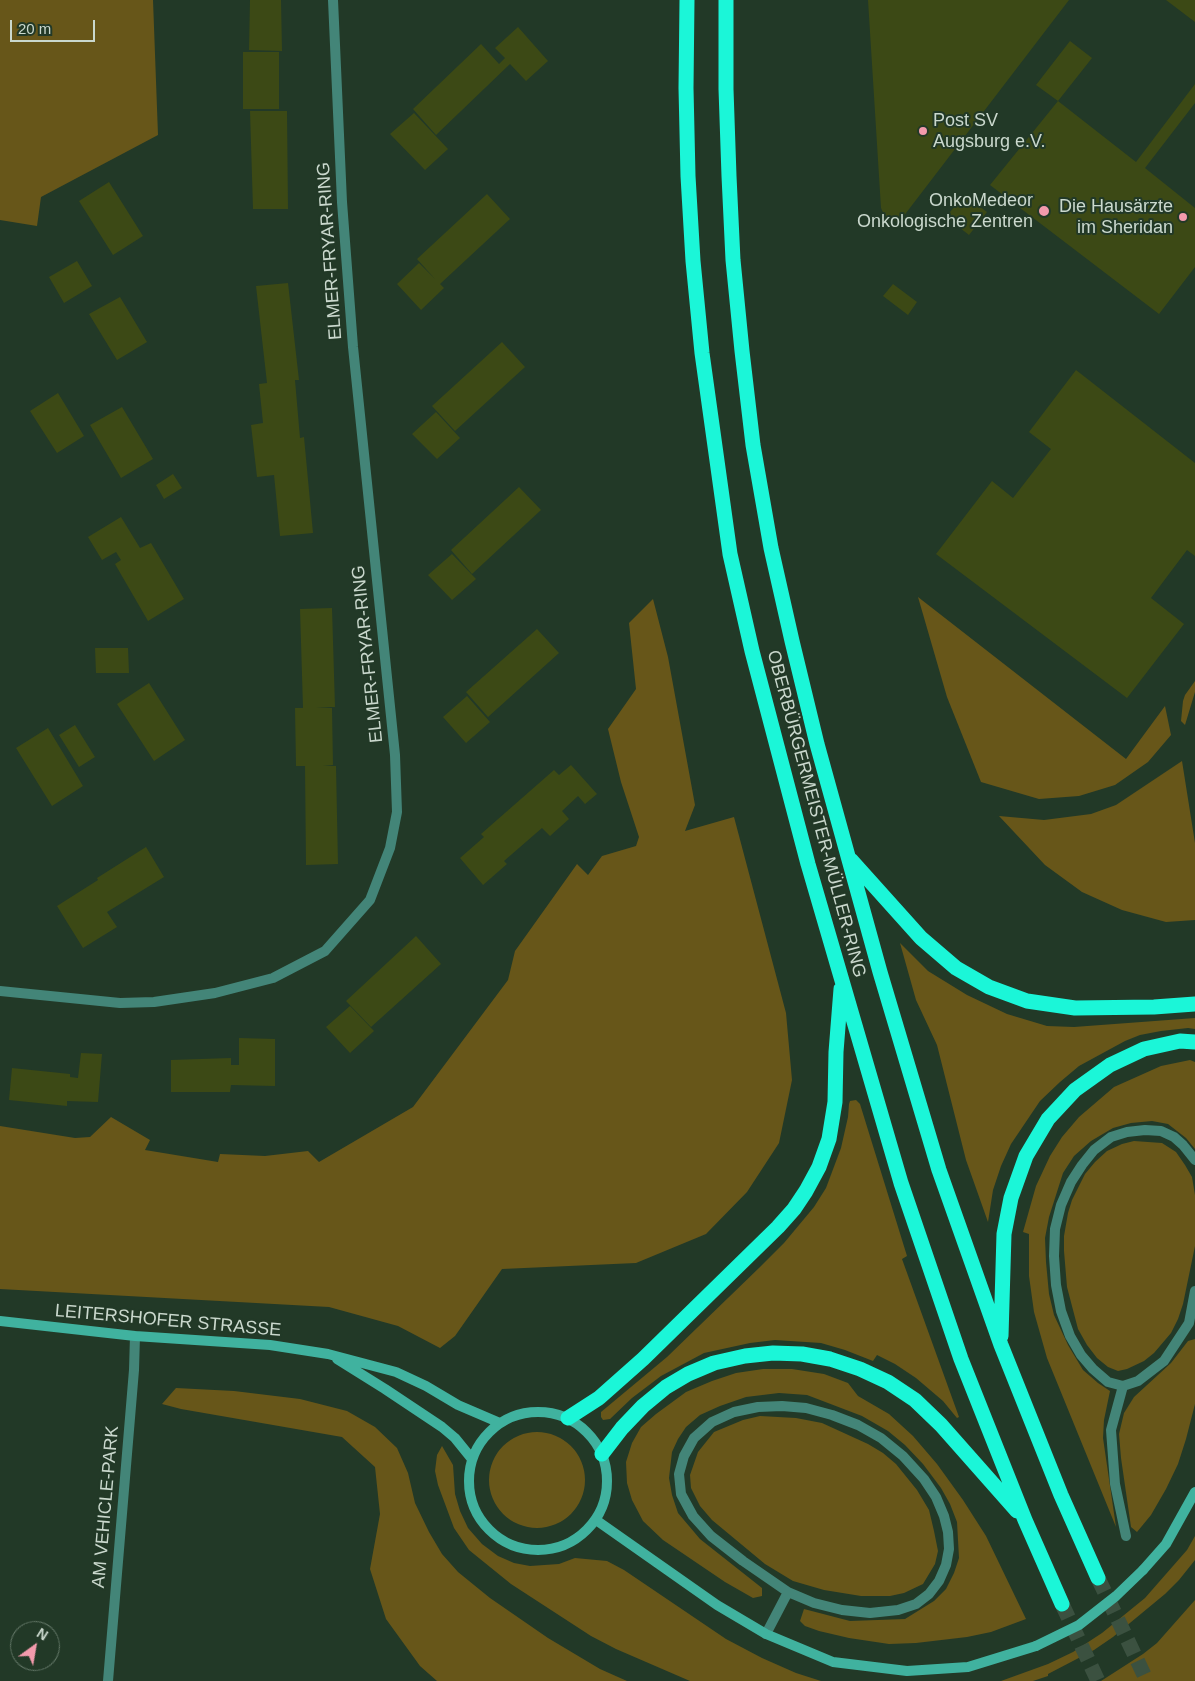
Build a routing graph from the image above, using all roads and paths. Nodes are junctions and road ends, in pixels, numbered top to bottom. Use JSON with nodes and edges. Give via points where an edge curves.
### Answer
{"nodes":[{"id":1,"x":332,"y":0,"type":"edge"},
{"id":2,"x":687,"y":0,"type":"edge"},
{"id":3,"x":726,"y":0,"type":"edge"},
{"id":4,"x":848,"y":857,"type":"junction"},
{"id":5,"x":842,"y":980,"type":"junction"},
{"id":6,"x":0,"y":991,"type":"edge"},
{"id":7,"x":1195,"y":1004,"type":"edge"},
{"id":8,"x":1195,"y":1042,"type":"edge"},
{"id":9,"x":1195,"y":1160,"type":"edge"},
{"id":10,"x":1195,"y":1291,"type":"edge"},
{"id":11,"x":3,"y":1322,"type":"edge"},
{"id":12,"x":1192,"y":1323,"type":"edge"},
{"id":13,"x":135,"y":1336,"type":"junction"},
{"id":14,"x":1001,"y":1345,"type":"junction"},
{"id":15,"x":328,"y":1354,"type":"junction"},
{"id":16,"x":1123,"y":1386,"type":"junction"},
{"id":17,"x":568,"y":1418,"type":"junction"},
{"id":18,"x":500,"y":1423,"type":"junction"},
{"id":19,"x":602,"y":1454,"type":"junction"},
{"id":20,"x":472,"y":1460,"type":"junction"},
{"id":21,"x":1195,"y":1492,"type":"edge"},
{"id":22,"x":596,"y":1520,"type":"junction"},
{"id":23,"x":1025,"y":1520,"type":"junction"},
{"id":24,"x":1126,"y":1536,"type":"dead end"},
{"id":25,"x":1098,"y":1578,"type":"tunnel mouth"},
{"id":26,"x":788,"y":1592,"type":"junction"},
{"id":27,"x":1062,"y":1604,"type":"tunnel mouth"},
{"id":28,"x":766,"y":1634,"type":"junction"},
{"id":29,"x":108,"y":1681,"type":"edge"}],
"edges":[{"from":1,"to":6,"type":"street","name":"ELMER-FRYAR-RING","via":[[353,348],[395,755],[397,812],[390,848],[370,900],[325,951],[273,978],[215,993],[154,1002],[120,1003]]},
{"from":2,"to":5,"type":"highway","name":"OBERBÜRGERMEISTER-MÜLLER-RING","via":[[688,176],[693,261],[702,353],[730,554],[754,660]]},
{"from":3,"to":4,"type":"highway","name":"OBERBÜRGERMEISTER-MÜLLER-RING","via":[[733,260],[754,445],[771,548],[792,642]]},
{"from":4,"to":7,"type":"highway","via":[[921,938],[956,968],[989,988],[1027,1001],[1075,1008]]},
{"from":4,"to":14,"type":"highway","name":"OBERBÜRGERMEISTER-MÜLLER-RING","via":[[939,1170]]},
{"from":5,"to":17,"type":"highway","via":[[835,1102],[819,1167],[806,1191],[778,1227],[643,1359],[599,1398]]},
{"from":5,"to":23,"type":"highway","name":"OBERBÜRGERMEISTER-MÜLLER-RING","via":[[911,1211],[961,1359]]},
{"from":8,"to":14,"type":"highway","via":[[1180,1041],[1144,1049],[1110,1064],[1076,1090],[1048,1119],[1026,1156],[1011,1198],[1004,1234]]},
{"from":9,"to":16,"type":"street","via":[[1174,1137],[1161,1132],[1145,1130],[1111,1137],[1082,1165],[1061,1205],[1055,1229],[1054,1256],[1061,1311],[1081,1355],[1108,1382]]},
{"from":10,"to":12,"type":"street"},
{"from":11,"to":13,"type":"street","name":"LEITERSHOFER STRASSE"},
{"from":12,"to":16,"type":"street","via":[[1164,1361],[1138,1381]]},
{"from":13,"to":15,"type":"street","name":"LEITERSHOFER STRASSE","via":[[270,1345]]},
{"from":13,"to":29,"type":"street","name":"AM VEHICLE-PARK"},
{"from":14,"to":25,"type":"highway","name":"OBERBÜRGERMEISTER-MÜLLER-RING"},
{"from":15,"to":18,"type":"street","name":"LEITERSHOFER STRASSE","via":[[396,1372]]},
{"from":15,"to":20,"type":"street","name":"LEITERSHOFER STRASSE","via":[[442,1427]]},
{"from":16,"to":24,"type":"street","via":[[1110,1430],[1115,1484]]},
{"from":17,"to":18,"type":"street","via":[[537,1412],[518,1414]]},
{"from":17,"to":19,"type":"street","via":[[592,1437]]},
{"from":18,"to":20,"type":"street","via":[[480,1443]]},
{"from":19,"to":22,"type":"street","via":[[607,1474],[606,1496]]},
{"from":19,"to":23,"type":"highway","via":[[643,1406],[688,1374],[714,1362],[745,1356],[802,1354],[860,1369],[915,1400]]},
{"from":20,"to":22,"type":"street","via":[[470,1496],[476,1513],[486,1527],[509,1544],[524,1549],[552,1549],[582,1535]]},
{"from":21,"to":28,"type":"street","bridge":true,"via":[[1166,1544],[1143,1570],[1079,1625],[1036,1646],[968,1667],[907,1672],[833,1662]]},
{"from":22,"to":28,"type":"street","via":[[717,1605]]},
{"from":23,"to":27,"type":"highway","name":"OBERBÜRGERMEISTER-MÜLLER-RING"},
{"from":26,"to":26,"type":"street","via":[[814,1603],[870,1613],[916,1604],[929,1594],[946,1565],[949,1549],[944,1516],[924,1479],[903,1456],[858,1425],[806,1408],[782,1406],[734,1412],[712,1422],[694,1438],[679,1474],[681,1494],[693,1516],[711,1536]]},
{"from":26,"to":28,"type":"street"}]}
